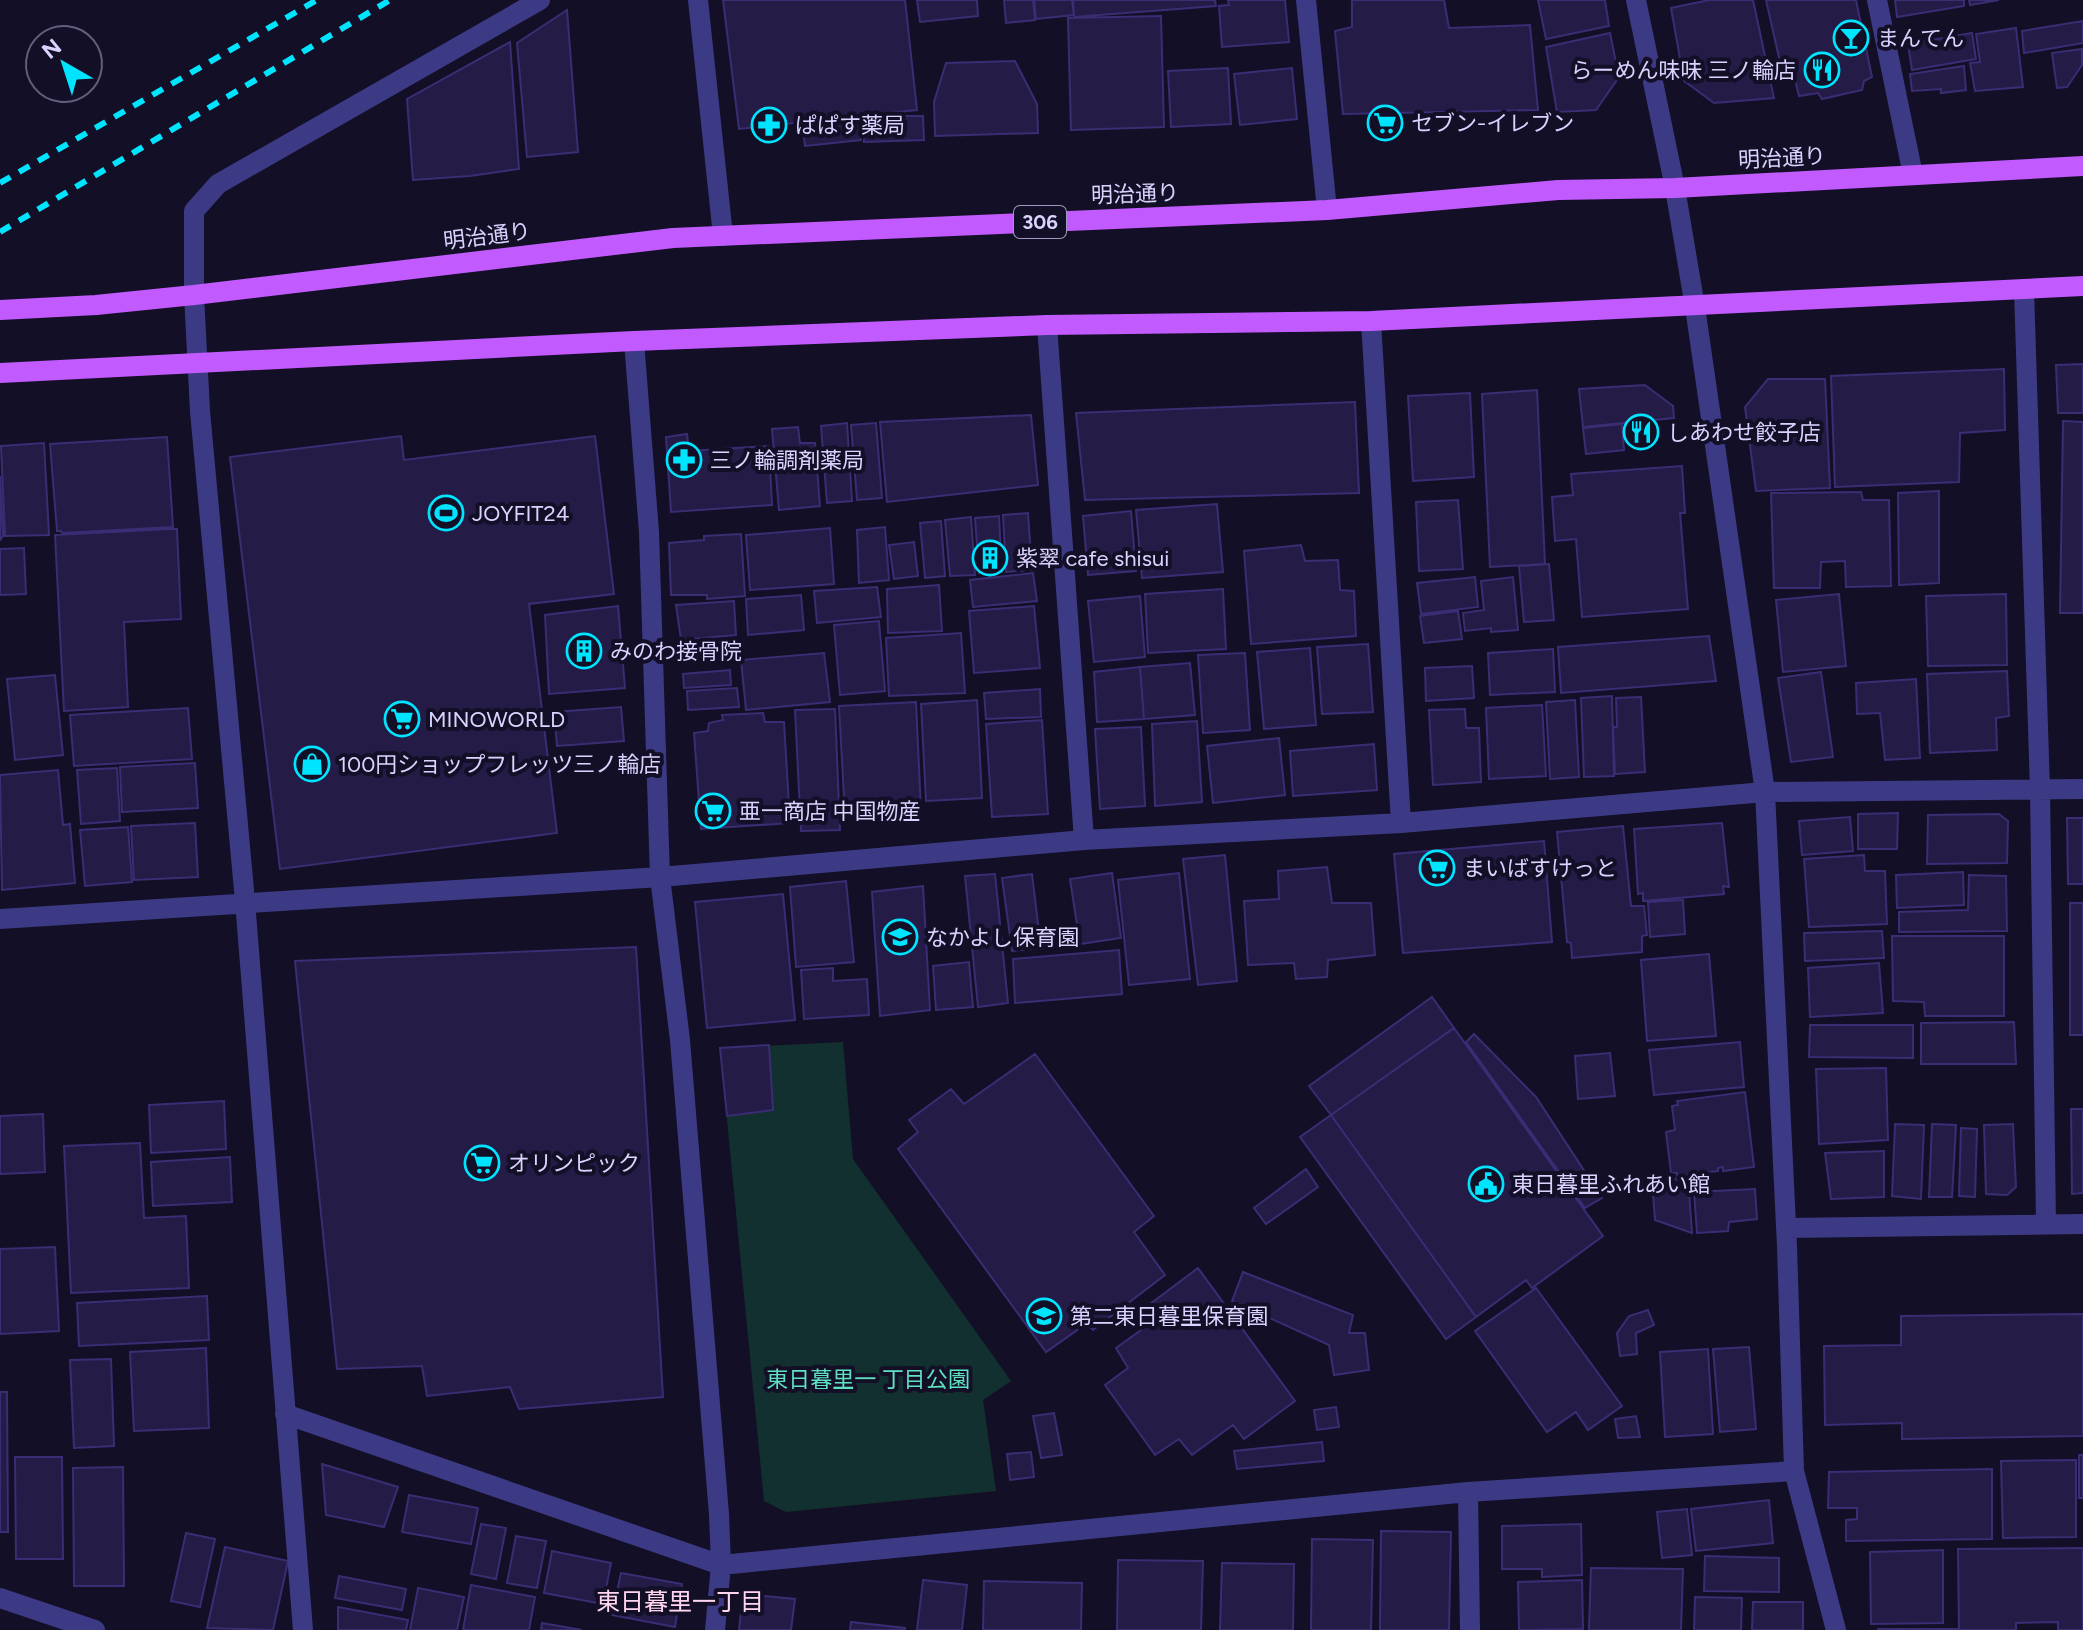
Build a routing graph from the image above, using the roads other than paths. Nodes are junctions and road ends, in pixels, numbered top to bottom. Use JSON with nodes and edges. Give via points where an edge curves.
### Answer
{"nodes":[{"id":1,"x":540,"y":0,"type":"edge"},
{"id":2,"x":698,"y":0,"type":"edge"},
{"id":3,"x":1306,"y":0,"type":"edge"},
{"id":4,"x":1636,"y":0,"type":"edge"},
{"id":5,"x":1877,"y":0,"type":"edge"},
{"id":6,"x":2083,"y":166,"type":"edge"},
{"id":7,"x":1913,"y":175,"type":"junction"},
{"id":8,"x":1675,"y":188,"type":"junction"},
{"id":9,"x":1327,"y":210,"type":"junction"},
{"id":10,"x":723,"y":236,"type":"junction"},
{"id":11,"x":2083,"y":286,"type":"edge"},
{"id":12,"x":2024,"y":290,"type":"junction"},
{"id":13,"x":194,"y":295,"type":"junction"},
{"id":14,"x":1695,"y":307,"type":"junction"},
{"id":15,"x":0,"y":310,"type":"edge"},
{"id":16,"x":1371,"y":321,"type":"junction"},
{"id":17,"x":1047,"y":325,"type":"junction"},
{"id":18,"x":634,"y":341,"type":"junction"},
{"id":19,"x":196,"y":362,"type":"junction"},
{"id":20,"x":0,"y":373,"type":"edge"},
{"id":21,"x":2083,"y":789,"type":"edge"},
{"id":22,"x":2040,"y":790,"type":"junction"},
{"id":23,"x":1765,"y":792,"type":"junction"},
{"id":24,"x":1401,"y":823,"type":"junction"},
{"id":25,"x":1084,"y":840,"type":"junction"},
{"id":26,"x":660,"y":877,"type":"junction"},
{"id":27,"x":245,"y":901,"type":"junction"},
{"id":28,"x":0,"y":919,"type":"edge"},
{"id":29,"x":2046,"y":1224,"type":"junction"},
{"id":30,"x":2083,"y":1224,"type":"edge"},
{"id":31,"x":1786,"y":1228,"type":"junction"},
{"id":32,"x":285,"y":1414,"type":"junction"},
{"id":33,"x":1794,"y":1471,"type":"junction"},
{"id":34,"x":1468,"y":1492,"type":"junction"},
{"id":35,"x":721,"y":1565,"type":"junction"},
{"id":36,"x":0,"y":1598,"type":"edge"},
{"id":37,"x":95,"y":1630,"type":"edge"},
{"id":38,"x":303,"y":1630,"type":"edge"},
{"id":39,"x":715,"y":1630,"type":"edge"},
{"id":40,"x":1470,"y":1630,"type":"edge"},
{"id":41,"x":1836,"y":1630,"type":"edge"}],
"edges":[{"from":1,"to":13,"type":"street","via":[[218,184],[194,211]]},
{"from":2,"to":10,"type":"street"},
{"from":3,"to":9,"type":"street"},
{"from":4,"to":8,"type":"street"},
{"from":5,"to":7,"type":"street"},
{"from":6,"to":7,"type":"main road","name":"明治通り","number":"306"},
{"from":7,"to":8,"type":"main road","name":"明治通り","number":"306"},
{"from":8,"to":9,"type":"main road","name":"明治通り","number":"306","via":[[1558,190]]},
{"from":8,"to":14,"type":"street"},
{"from":9,"to":10,"type":"main road","name":"明治通り","number":"306"},
{"from":10,"to":13,"type":"main road","name":"明治通り","number":"306"},
{"from":11,"to":12,"type":"main road"},
{"from":12,"to":14,"type":"main road"},
{"from":12,"to":22,"type":"street"},
{"from":13,"to":15,"type":"main road","name":"明治通り","number":"306"},
{"from":13,"to":19,"type":"street"},
{"from":14,"to":16,"type":"main road"},
{"from":14,"to":23,"type":"street"},
{"from":16,"to":17,"type":"main road"},
{"from":16,"to":24,"type":"street"},
{"from":17,"to":18,"type":"main road"},
{"from":17,"to":25,"type":"street"},
{"from":18,"to":19,"type":"main road"},
{"from":18,"to":26,"type":"street","via":[[649,532]]},
{"from":19,"to":20,"type":"main road"},
{"from":19,"to":27,"type":"street"},
{"from":21,"to":22,"type":"street"},
{"from":22,"to":23,"type":"street"},
{"from":22,"to":29,"type":"street"},
{"from":23,"to":24,"type":"street"},
{"from":23,"to":31,"type":"street"},
{"from":24,"to":25,"type":"street"},
{"from":25,"to":26,"type":"street"},
{"from":26,"to":27,"type":"street"},
{"from":26,"to":35,"type":"street","via":[[680,1040]]},
{"from":27,"to":28,"type":"street"},
{"from":27,"to":32,"type":"street"},
{"from":29,"to":30,"type":"street"},
{"from":29,"to":31,"type":"street"},
{"from":31,"to":33,"type":"street"},
{"from":32,"to":35,"type":"street"},
{"from":32,"to":38,"type":"street"},
{"from":33,"to":34,"type":"street"},
{"from":33,"to":41,"type":"street"},
{"from":34,"to":35,"type":"street"},
{"from":34,"to":40,"type":"street"},
{"from":35,"to":39,"type":"street"},
{"from":36,"to":37,"type":"street"}]}
